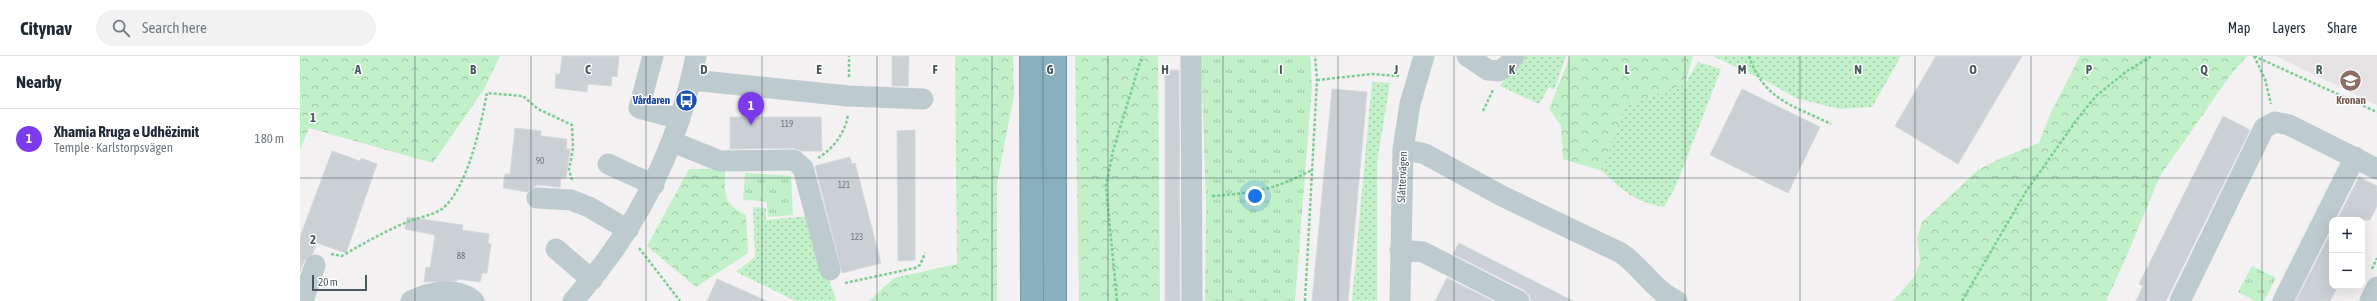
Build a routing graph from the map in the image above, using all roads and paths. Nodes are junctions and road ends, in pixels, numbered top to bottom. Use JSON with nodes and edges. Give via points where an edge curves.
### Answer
{"nodes":[{"id":1,"x":653,"y":56,"type":"edge"},
{"id":2,"x":696,"y":56,"type":"edge"},
{"id":3,"x":849,"y":56,"type":"edge"},
{"id":4,"x":1031,"y":56,"type":"edge"},
{"id":5,"x":1055,"y":56,"type":"edge"},
{"id":6,"x":1142,"y":56,"type":"edge"},
{"id":7,"x":1191,"y":56,"type":"edge"},
{"id":8,"x":1315,"y":56,"type":"edge"},
{"id":9,"x":1424,"y":56,"type":"edge"},
{"id":10,"x":1466,"y":56,"type":"edge"},
{"id":11,"x":1514,"y":56,"type":"edge"},
{"id":12,"x":1749,"y":56,"type":"edge"},
{"id":13,"x":2152,"y":56,"type":"edge"},
{"id":14,"x":2254,"y":56,"type":"edge"},
{"id":15,"x":1417,"y":78,"type":"junction"},
{"id":16,"x":692,"y":80,"type":"junction"},
{"id":17,"x":1317,"y":80,"type":"junction"},
{"id":18,"x":848,"y":96,"type":"junction"},
{"id":19,"x":924,"y":99,"type":"dead end"},
{"id":20,"x":2377,"y":112,"type":"edge"},
{"id":21,"x":680,"y":120,"type":"junction"},
{"id":22,"x":2274,"y":122,"type":"junction"},
{"id":23,"x":1831,"y":124,"type":"dead end"},
{"id":24,"x":673,"y":142,"type":"junction"},
{"id":25,"x":1403,"y":149,"type":"junction"},
{"id":26,"x":2355,"y":157,"type":"junction"},
{"id":27,"x":608,"y":164,"type":"dead end"},
{"id":28,"x":803,"y":168,"type":"junction"},
{"id":29,"x":2377,"y":169,"type":"edge"},
{"id":30,"x":1312,"y":170,"type":"junction"},
{"id":31,"x":573,"y":184,"type":"dead end"},
{"id":32,"x":654,"y":184,"type":"junction"},
{"id":33,"x":537,"y":198,"type":"dead end"},
{"id":34,"x":1192,"y":198,"type":"junction"},
{"id":35,"x":628,"y":230,"type":"junction"},
{"id":36,"x":639,"y":248,"type":"dead end"},
{"id":37,"x":556,"y":249,"type":"dead end"},
{"id":38,"x":1400,"y":250,"type":"junction"},
{"id":39,"x":925,"y":253,"type":"dead end"},
{"id":40,"x":316,"y":265,"type":"joint"},
{"id":41,"x":830,"y":270,"type":"joint"},
{"id":42,"x":592,"y":280,"type":"junction"},
{"id":43,"x":2377,"y":287,"type":"edge"},
{"id":44,"x":303,"y":301,"type":"edge"},
{"id":45,"x":411,"y":301,"type":"edge"},
{"id":46,"x":474,"y":301,"type":"edge"},
{"id":47,"x":573,"y":301,"type":"edge"},
{"id":48,"x":680,"y":301,"type":"edge"},
{"id":49,"x":1032,"y":301,"type":"edge"},
{"id":50,"x":1055,"y":301,"type":"edge"},
{"id":51,"x":1117,"y":301,"type":"edge"},
{"id":52,"x":1192,"y":301,"type":"edge"},
{"id":53,"x":1305,"y":301,"type":"edge"},
{"id":54,"x":1400,"y":301,"type":"edge"},
{"id":55,"x":1518,"y":301,"type":"edge"},
{"id":56,"x":1677,"y":301,"type":"edge"},
{"id":57,"x":1962,"y":301,"type":"edge"},
{"id":58,"x":2180,"y":301,"type":"edge"},
{"id":59,"x":2283,"y":301,"type":"edge"},
{"id":60,"x":2370,"y":301,"type":"edge"}],
"edges":[{"from":1,"to":21,"type":"street","via":[[639,108]]},
{"from":2,"to":16,"type":"street"},
{"from":3,"to":18,"type":"path"},
{"from":4,"to":49,"type":"highway"},
{"from":5,"to":50,"type":"highway"},
{"from":6,"to":51,"type":"path","via":[[1113,151],[1106,186]]},
{"from":7,"to":34,"type":"street"},
{"from":8,"to":17,"type":"path"},
{"from":9,"to":15,"type":"street","name":"Slåttervägen"},
{"from":10,"to":11,"type":"street","via":[[1488,70],[1498,72],[1508,65]]},
{"from":12,"to":23,"type":"path","via":[[1764,87],[1777,97]]},
{"from":13,"to":57,"type":"path","via":[[2127,71],[2096,96],[2078,118],[2025,193]]},
{"from":14,"to":20,"type":"path"},
{"from":14,"to":22,"type":"path","via":[[2265,79]]},
{"from":15,"to":17,"type":"path","via":[[1380,74]]},
{"from":15,"to":25,"type":"street","name":"Slåttervägen"},
{"from":16,"to":18,"type":"street"},
{"from":16,"to":21,"type":"street"},
{"from":17,"to":30,"type":"path"},
{"from":18,"to":19,"type":"street"},
{"from":18,"to":28,"type":"path","via":[[846,127],[829,151]]},
{"from":21,"to":24,"type":"street"},
{"from":22,"to":26,"type":"street","via":[[2289,125]]},
{"from":22,"to":58,"type":"street","via":[[2264,128]]},
{"from":24,"to":28,"type":"street","via":[[720,161],[794,160]]},
{"from":24,"to":32,"type":"street"},
{"from":25,"to":38,"type":"street","name":"Slåttervägen"},
{"from":25,"to":56,"type":"street","via":[[1425,154],[1502,196],[1621,253],[1634,262],[1652,285]]},
{"from":26,"to":29,"type":"street"},
{"from":26,"to":59,"type":"street"},
{"from":27,"to":32,"type":"street"},
{"from":28,"to":41,"type":"street"},
{"from":30,"to":34,"type":"path","via":[[1284,184],[1254,193]]},
{"from":30,"to":53,"type":"path"},
{"from":31,"to":40,"type":"path","via":[[569,170],[573,148],[572,126],[538,109],[523,96],[487,93],[479,134],[469,161],[456,189],[441,209],[379,234],[342,256],[328,254]]},
{"from":32,"to":35,"type":"street"},
{"from":33,"to":35,"type":"street","via":[[570,200],[590,208]]},
{"from":34,"to":52,"type":"street"},
{"from":35,"to":42,"type":"street"},
{"from":36,"to":48,"type":"path"},
{"from":37,"to":42,"type":"street"},
{"from":38,"to":54,"type":"street","name":"Slåttervägen"},
{"from":38,"to":55,"type":"street","via":[[1423,252]]},
{"from":39,"to":41,"type":"path","via":[[915,268],[855,282],[844,283],[836,279]]},
{"from":40,"to":44,"type":"street"},
{"from":42,"to":47,"type":"street"},
{"from":43,"to":60,"type":"street"},
{"from":45,"to":46,"type":"street","via":[[429,293],[442,292],[464,295]]}]}
